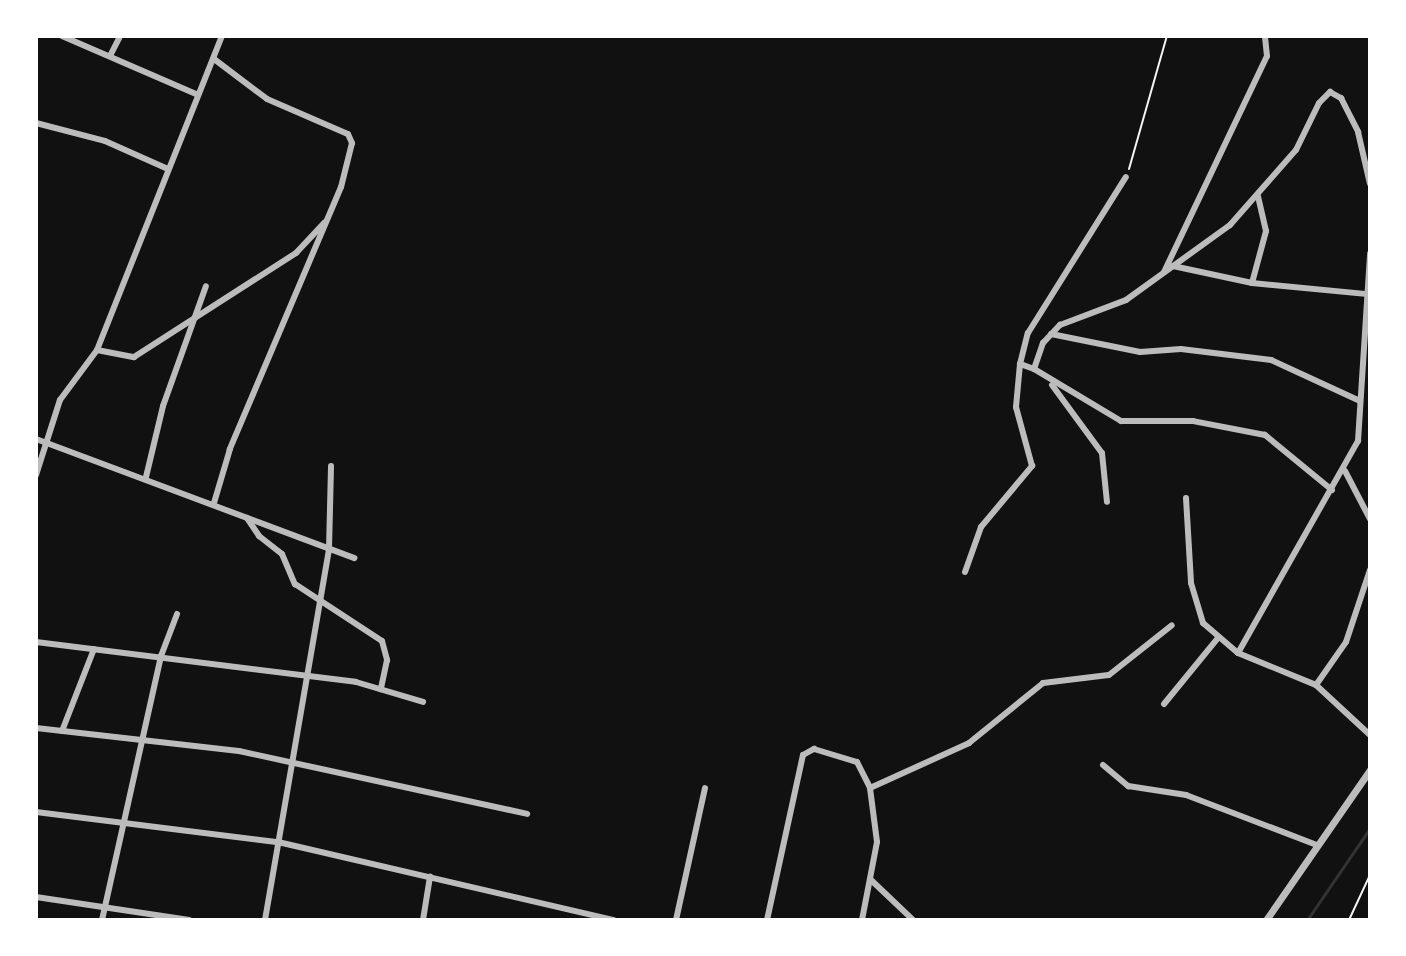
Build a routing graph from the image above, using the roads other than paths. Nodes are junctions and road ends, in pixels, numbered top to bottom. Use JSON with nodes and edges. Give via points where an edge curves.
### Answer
{"nodes":[{"id":1,"x":62,"y":36,"type":"edge"},
{"id":2,"x":120,"y":36,"type":"edge"},
{"id":3,"x":222,"y":36,"type":"edge"},
{"id":4,"x":1265,"y":36,"type":"edge"},
{"id":5,"x":110,"y":56,"type":"junction"},
{"id":6,"x":214,"y":59,"type":"junction"},
{"id":7,"x":196,"y":94,"type":"junction"},
{"id":8,"x":36,"y":123,"type":"edge"},
{"id":9,"x":166,"y":168,"type":"junction"},
{"id":10,"x":1126,"y":177,"type":"road end"},
{"id":11,"x":1370,"y":184,"type":"edge"},
{"id":12,"x":1258,"y":196,"type":"junction"},
{"id":13,"x":327,"y":219,"type":"junction"},
{"id":14,"x":1370,"y":253,"type":"edge"},
{"id":15,"x":1173,"y":266,"type":"junction"},
{"id":16,"x":1161,"y":279,"type":"junction"},
{"id":17,"x":1252,"y":283,"type":"junction"},
{"id":18,"x":206,"y":286,"type":"dead end"},
{"id":19,"x":1367,"y":294,"type":"junction"},
{"id":20,"x":192,"y":322,"type":"junction"},
{"id":21,"x":1051,"y":334,"type":"junction"},
{"id":22,"x":97,"y":350,"type":"junction"},
{"id":23,"x":1020,"y":364,"type":"junction"},
{"id":24,"x":1034,"y":369,"type":"junction"},
{"id":25,"x":1050,"y":382,"type":"junction"},
{"id":26,"x":1360,"y":401,"type":"junction"},
{"id":27,"x":36,"y":439,"type":"edge"},
{"id":28,"x":46,"y":443,"type":"junction"},
{"id":29,"x":331,"y":466,"type":"dead end"},
{"id":30,"x":1345,"y":471,"type":"junction"},
{"id":31,"x":36,"y":475,"type":"edge"},
{"id":32,"x":146,"y":477,"type":"junction"},
{"id":33,"x":1332,"y":490,"type":"junction"},
{"id":34,"x":1186,"y":498,"type":"dead end"},
{"id":35,"x":1107,"y":502,"type":"dead end"},
{"id":36,"x":214,"y":503,"type":"junction"},
{"id":37,"x":247,"y":518,"type":"junction"},
{"id":38,"x":1370,"y":519,"type":"edge"},
{"id":39,"x":329,"y":549,"type":"junction"},
{"id":40,"x":355,"y":558,"type":"dead end"},
{"id":41,"x":1370,"y":570,"type":"edge"},
{"id":42,"x":965,"y":572,"type":"dead end"},
{"id":43,"x":320,"y":598,"type":"junction"},
{"id":44,"x":177,"y":614,"type":"dead end"},
{"id":45,"x":1172,"y":625,"type":"dead end"},
{"id":46,"x":1218,"y":638,"type":"junction"},
{"id":47,"x":36,"y":642,"type":"edge"},
{"id":48,"x":94,"y":649,"type":"junction"},
{"id":49,"x":1238,"y":653,"type":"junction"},
{"id":50,"x":161,"y":656,"type":"junction"},
{"id":51,"x":308,"y":675,"type":"junction"},
{"id":52,"x":1316,"y":685,"type":"junction"},
{"id":53,"x":381,"y":689,"type":"junction"},
{"id":54,"x":423,"y":702,"type":"dead end"},
{"id":55,"x":1164,"y":704,"type":"dead end"},
{"id":56,"x":36,"y":728,"type":"edge"},
{"id":57,"x":62,"y":731,"type":"junction"},
{"id":58,"x":1370,"y":735,"type":"edge"},
{"id":59,"x":141,"y":738,"type":"junction"},
{"id":60,"x":293,"y":763,"type":"junction"},
{"id":61,"x":1103,"y":765,"type":"dead end"},
{"id":62,"x":1370,"y":770,"type":"edge"},
{"id":63,"x":705,"y":788,"type":"dead end"},
{"id":64,"x":870,"y":788,"type":"junction"},
{"id":65,"x":36,"y":812,"type":"edge"},
{"id":66,"x":527,"y":814,"type":"dead end"},
{"id":67,"x":121,"y":824,"type":"junction"},
{"id":68,"x":278,"y":842,"type":"junction"},
{"id":69,"x":1317,"y":845,"type":"junction"},
{"id":70,"x":430,"y":877,"type":"junction"},
{"id":71,"x":870,"y":879,"type":"junction"},
{"id":72,"x":36,"y":897,"type":"edge"},
{"id":73,"x":104,"y":909,"type":"junction"},
{"id":74,"x":102,"y":920,"type":"edge"},
{"id":75,"x":189,"y":920,"type":"edge"},
{"id":76,"x":265,"y":920,"type":"edge"},
{"id":77,"x":423,"y":920,"type":"edge"},
{"id":78,"x":614,"y":920,"type":"edge"},
{"id":79,"x":676,"y":920,"type":"edge"},
{"id":80,"x":767,"y":920,"type":"edge"},
{"id":81,"x":862,"y":920,"type":"edge"},
{"id":82,"x":913,"y":920,"type":"edge"},
{"id":83,"x":1266,"y":920,"type":"edge"}],
"edges":[{"from":1,"to":5,"type":"street"},
{"from":2,"to":5,"type":"street"},
{"from":3,"to":6,"type":"street"},
{"from":4,"to":16,"type":"street","via":[[1267,56]]},
{"from":5,"to":7,"type":"street"},
{"from":6,"to":7,"type":"street"},
{"from":6,"to":13,"type":"street","via":[[267,99],[348,134],[352,143],[345,173]]},
{"from":7,"to":9,"type":"street"},
{"from":8,"to":9,"type":"street","via":[[105,141]]},
{"from":9,"to":22,"type":"street"},
{"from":10,"to":23,"type":"street","via":[[1028,333]]},
{"from":11,"to":12,"type":"street","via":[[1358,132],[1341,98],[1330,92],[1296,150]]},
{"from":12,"to":15,"type":"street","via":[[1230,225]]},
{"from":12,"to":17,"type":"street","via":[[1266,231]]},
{"from":13,"to":20,"type":"street","via":[[296,253]]},
{"from":13,"to":36,"type":"street","via":[[230,449]]},
{"from":14,"to":19,"type":"street"},
{"from":15,"to":16,"type":"street"},
{"from":15,"to":17,"type":"street"},
{"from":16,"to":21,"type":"street","via":[[1126,300],[1072,317]]},
{"from":17,"to":19,"type":"street"},
{"from":18,"to":20,"type":"street"},
{"from":19,"to":26,"type":"street"},
{"from":20,"to":22,"type":"street","via":[[134,357]]},
{"from":20,"to":32,"type":"street"},
{"from":21,"to":24,"type":"street"},
{"from":21,"to":26,"type":"street","via":[[1140,352],[1181,349],[1271,360]]},
{"from":22,"to":28,"type":"street","via":[[60,400]]},
{"from":23,"to":24,"type":"street"},
{"from":23,"to":42,"type":"street","via":[[1016,407],[1032,466],[981,527]]},
{"from":24,"to":25,"type":"street"},
{"from":25,"to":33,"type":"street","via":[[1121,421],[1193,421],[1265,435]]},
{"from":25,"to":35,"type":"street","via":[[1098,446]]},
{"from":26,"to":30,"type":"street","via":[[1358,441]]},
{"from":27,"to":28,"type":"street"},
{"from":28,"to":31,"type":"street"},
{"from":28,"to":32,"type":"street"},
{"from":29,"to":39,"type":"street"},
{"from":30,"to":33,"type":"street"},
{"from":30,"to":38,"type":"street"},
{"from":32,"to":36,"type":"street"},
{"from":33,"to":49,"type":"street"},
{"from":34,"to":46,"type":"street","via":[[1194,596],[1203,623]]},
{"from":36,"to":37,"type":"street"},
{"from":37,"to":39,"type":"street"},
{"from":37,"to":43,"type":"street","via":[[282,554],[295,584]]},
{"from":39,"to":40,"type":"street"},
{"from":39,"to":43,"type":"street"},
{"from":41,"to":52,"type":"street","via":[[1346,642]]},
{"from":43,"to":51,"type":"street"},
{"from":43,"to":53,"type":"street","via":[[382,641],[387,660]]},
{"from":44,"to":50,"type":"street"},
{"from":45,"to":64,"type":"street","via":[[1109,675],[1043,683],[969,743]]},
{"from":46,"to":49,"type":"street"},
{"from":46,"to":55,"type":"street"},
{"from":47,"to":48,"type":"street"},
{"from":48,"to":50,"type":"street"},
{"from":48,"to":57,"type":"street"},
{"from":49,"to":52,"type":"street"},
{"from":50,"to":51,"type":"street"},
{"from":50,"to":59,"type":"street"},
{"from":51,"to":53,"type":"street"},
{"from":51,"to":60,"type":"street"},
{"from":52,"to":58,"type":"street"},
{"from":53,"to":54,"type":"street"},
{"from":56,"to":57,"type":"street"},
{"from":57,"to":59,"type":"street"},
{"from":59,"to":60,"type":"street"},
{"from":59,"to":67,"type":"street"},
{"from":60,"to":66,"type":"street"},
{"from":60,"to":68,"type":"street"},
{"from":61,"to":69,"type":"street","via":[[1128,786],[1186,795]]},
{"from":62,"to":69,"type":"street"},
{"from":63,"to":79,"type":"street"},
{"from":64,"to":71,"type":"street","via":[[877,828]]},
{"from":64,"to":80,"type":"street","via":[[854,760],[814,749],[803,755]]},
{"from":65,"to":67,"type":"street"},
{"from":67,"to":68,"type":"street"},
{"from":67,"to":73,"type":"street"},
{"from":68,"to":70,"type":"street"},
{"from":68,"to":76,"type":"street"},
{"from":69,"to":83,"type":"street"},
{"from":70,"to":77,"type":"street"},
{"from":70,"to":78,"type":"street"},
{"from":71,"to":81,"type":"street"},
{"from":71,"to":82,"type":"street"},
{"from":72,"to":73,"type":"street"},
{"from":73,"to":74,"type":"street"},
{"from":73,"to":75,"type":"street"}]}
